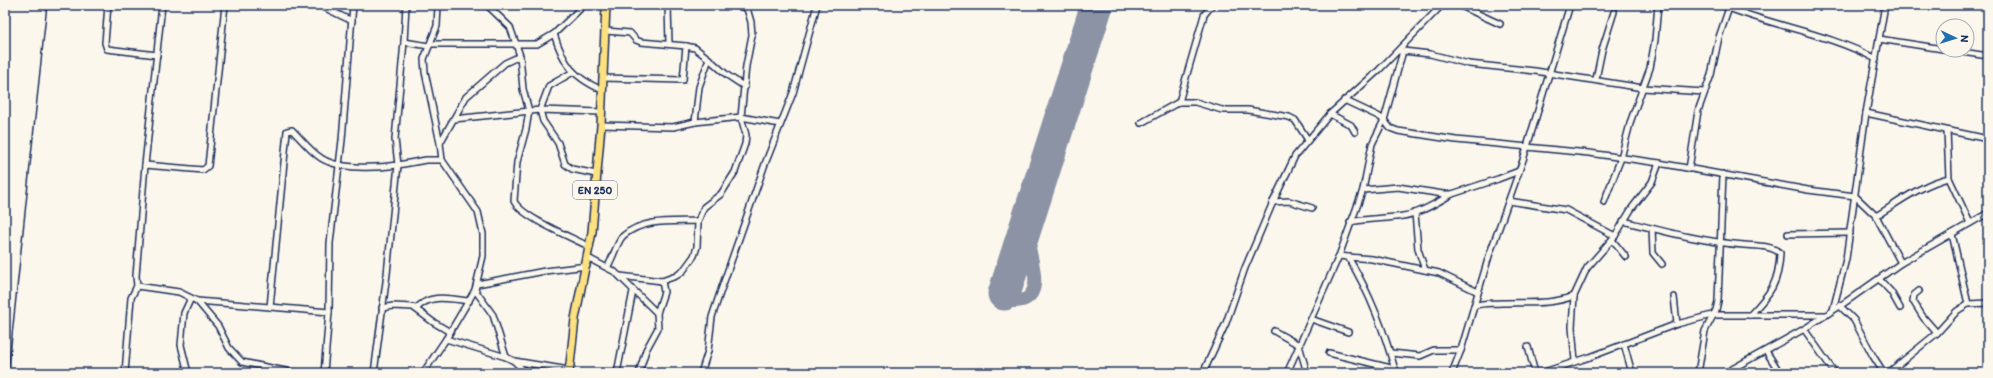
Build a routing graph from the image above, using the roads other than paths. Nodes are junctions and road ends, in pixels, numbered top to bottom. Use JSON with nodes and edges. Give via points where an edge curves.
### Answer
{"nodes":[{"id":1,"x":108,"y":5,"type":"edge"},
{"id":2,"x":162,"y":5,"type":"edge"},
{"id":3,"x":224,"y":5,"type":"edge"},
{"id":4,"x":319,"y":5,"type":"edge"},
{"id":5,"x":353,"y":5,"type":"edge"},
{"id":6,"x":406,"y":5,"type":"edge"},
{"id":7,"x":438,"y":5,"type":"edge"},
{"id":8,"x":487,"y":5,"type":"edge"},
{"id":9,"x":584,"y":5,"type":"edge"},
{"id":10,"x":606,"y":5,"type":"edge"},
{"id":11,"x":668,"y":5,"type":"edge"},
{"id":12,"x":737,"y":5,"type":"edge"},
{"id":13,"x":817,"y":5,"type":"edge"},
{"id":14,"x":1212,"y":5,"type":"edge"},
{"id":15,"x":1442,"y":5,"type":"edge"},
{"id":16,"x":1459,"y":5,"type":"edge"},
{"id":17,"x":1570,"y":5,"type":"edge"},
{"id":18,"x":1658,"y":5,"type":"edge"},
{"id":19,"x":1721,"y":5,"type":"edge"},
{"id":20,"x":1885,"y":5,"type":"edge"},
{"id":21,"x":745,"y":6,"type":"edge"},
{"id":22,"x":1729,"y":6,"type":"edge"},
{"id":23,"x":1614,"y":12,"type":"dead end"},
{"id":24,"x":352,"y":21,"type":"junction"},
{"id":25,"x":1500,"y":24,"type":"dead end"},
{"id":26,"x":606,"y":31,"type":"junction"},
{"id":27,"x":554,"y":34,"type":"junction"},
{"id":28,"x":1879,"y":40,"type":"junction"},
{"id":29,"x":404,"y":42,"type":"junction"},
{"id":30,"x":516,"y":44,"type":"junction"},
{"id":31,"x":669,"y":44,"type":"junction"},
{"id":32,"x":430,"y":45,"type":"junction"},
{"id":33,"x":686,"y":46,"type":"junction"},
{"id":34,"x":1935,"y":48,"type":"edge"},
{"id":35,"x":1401,"y":51,"type":"junction"},
{"id":36,"x":1975,"y":54,"type":"edge"},
{"id":37,"x":157,"y":55,"type":"junction"},
{"id":38,"x":520,"y":56,"type":"junction"},
{"id":39,"x":1988,"y":56,"type":"edge"},
{"id":40,"x":709,"y":59,"type":"junction"},
{"id":41,"x":1876,"y":59,"type":"junction"},
{"id":42,"x":573,"y":72,"type":"junction"},
{"id":43,"x":1549,"y":73,"type":"junction"},
{"id":44,"x":603,"y":78,"type":"junction"},
{"id":45,"x":1596,"y":79,"type":"junction"},
{"id":46,"x":745,"y":87,"type":"junction"},
{"id":47,"x":1643,"y":88,"type":"junction"},
{"id":48,"x":602,"y":90,"type":"junction"},
{"id":49,"x":1704,"y":92,"type":"junction"},
{"id":50,"x":1344,"y":100,"type":"junction"},
{"id":51,"x":1180,"y":102,"type":"junction"},
{"id":52,"x":540,"y":110,"type":"junction"},
{"id":53,"x":529,"y":111,"type":"junction"},
{"id":54,"x":601,"y":112,"type":"junction"},
{"id":55,"x":1866,"y":113,"type":"junction"},
{"id":56,"x":1330,"y":114,"type":"junction"},
{"id":57,"x":741,"y":117,"type":"junction"},
{"id":58,"x":454,"y":119,"type":"junction"},
{"id":59,"x":1384,"y":120,"type":"junction"},
{"id":60,"x":695,"y":122,"type":"junction"},
{"id":61,"x":1141,"y":123,"type":"dead end"},
{"id":62,"x":601,"y":124,"type":"junction"},
{"id":63,"x":780,"y":124,"type":"junction"},
{"id":64,"x":1947,"y":131,"type":"junction"},
{"id":65,"x":1355,"y":132,"type":"dead end"},
{"id":66,"x":1988,"y":139,"type":"edge"},
{"id":67,"x":1308,"y":140,"type":"junction"},
{"id":68,"x":440,"y":143,"type":"junction"},
{"id":69,"x":1526,"y":148,"type":"junction"},
{"id":70,"x":1621,"y":158,"type":"junction"},
{"id":71,"x":442,"y":160,"type":"junction"},
{"id":72,"x":1659,"y":163,"type":"junction"},
{"id":73,"x":339,"y":164,"type":"junction"},
{"id":74,"x":145,"y":165,"type":"junction"},
{"id":75,"x":398,"y":165,"type":"junction"},
{"id":76,"x":1689,"y":169,"type":"junction"},
{"id":77,"x":1519,"y":170,"type":"junction"},
{"id":78,"x":596,"y":174,"type":"junction"},
{"id":79,"x":1723,"y":174,"type":"junction"},
{"id":80,"x":1949,"y":178,"type":"junction"},
{"id":81,"x":1363,"y":190,"type":"junction"},
{"id":82,"x":1452,"y":194,"type":"junction"},
{"id":83,"x":1855,"y":196,"type":"junction"},
{"id":84,"x":1509,"y":201,"type":"junction"},
{"id":85,"x":1273,"y":202,"type":"junction"},
{"id":86,"x":1604,"y":202,"type":"dead end"},
{"id":87,"x":1312,"y":208,"type":"dead end"},
{"id":88,"x":1415,"y":213,"type":"junction"},
{"id":89,"x":1988,"y":213,"type":"edge"},
{"id":90,"x":1876,"y":216,"type":"junction"},
{"id":91,"x":698,"y":221,"type":"junction"},
{"id":92,"x":1623,"y":221,"type":"junction"},
{"id":93,"x":1350,"y":222,"type":"junction"},
{"id":94,"x":1970,"y":223,"type":"junction"},
{"id":95,"x":1652,"y":228,"type":"junction"},
{"id":96,"x":1850,"y":233,"type":"junction"},
{"id":97,"x":1788,"y":234,"type":"dead end"},
{"id":98,"x":1952,"y":234,"type":"junction"},
{"id":99,"x":1614,"y":238,"type":"junction"},
{"id":100,"x":1720,"y":241,"type":"junction"},
{"id":101,"x":590,"y":246,"type":"junction"},
{"id":102,"x":1339,"y":256,"type":"junction"},
{"id":103,"x":1348,"y":257,"type":"junction"},
{"id":104,"x":1626,"y":257,"type":"dead end"},
{"id":105,"x":588,"y":258,"type":"junction"},
{"id":106,"x":1901,"y":263,"type":"junction"},
{"id":107,"x":1662,"y":264,"type":"dead end"},
{"id":108,"x":587,"y":266,"type":"junction"},
{"id":109,"x":608,"y":266,"type":"junction"},
{"id":110,"x":1425,"y":270,"type":"junction"},
{"id":111,"x":620,"y":276,"type":"junction"},
{"id":112,"x":1879,"y":279,"type":"junction"},
{"id":113,"x":662,"y":281,"type":"junction"},
{"id":114,"x":137,"y":286,"type":"junction"},
{"id":115,"x":476,"y":287,"type":"junction"},
{"id":116,"x":633,"y":291,"type":"junction"},
{"id":117,"x":1919,"y":291,"type":"dead end"},
{"id":118,"x":1478,"y":292,"type":"junction"},
{"id":119,"x":1574,"y":296,"type":"junction"},
{"id":120,"x":1674,"y":297,"type":"dead end"},
{"id":121,"x":191,"y":298,"type":"junction"},
{"id":122,"x":197,"y":301,"type":"junction"},
{"id":123,"x":469,"y":301,"type":"junction"},
{"id":124,"x":1988,"y":303,"type":"edge"},
{"id":125,"x":1968,"y":304,"type":"junction"},
{"id":126,"x":1474,"y":306,"type":"junction"},
{"id":127,"x":1840,"y":306,"type":"junction"},
{"id":128,"x":270,"y":307,"type":"junction"},
{"id":129,"x":382,"y":308,"type":"junction"},
{"id":130,"x":1900,"y":308,"type":"dead end"},
{"id":131,"x":416,"y":309,"type":"junction"},
{"id":132,"x":1833,"y":310,"type":"junction"},
{"id":133,"x":329,"y":312,"type":"junction"},
{"id":134,"x":657,"y":314,"type":"junction"},
{"id":135,"x":1712,"y":315,"type":"junction"},
{"id":136,"x":1750,"y":315,"type":"junction"},
{"id":137,"x":1826,"y":315,"type":"junction"},
{"id":138,"x":1311,"y":319,"type":"junction"},
{"id":139,"x":1676,"y":324,"type":"junction"},
{"id":140,"x":1804,"y":329,"type":"junction"},
{"id":141,"x":450,"y":332,"type":"junction"},
{"id":142,"x":1274,"y":332,"type":"dead end"},
{"id":143,"x":1348,"y":332,"type":"dead end"},
{"id":144,"x":1937,"y":333,"type":"junction"},
{"id":145,"x":446,"y":339,"type":"junction"},
{"id":146,"x":1624,"y":344,"type":"junction"},
{"id":147,"x":1299,"y":345,"type":"junction"},
{"id":148,"x":1528,"y":347,"type":"dead end"},
{"id":149,"x":1461,"y":350,"type":"junction"},
{"id":150,"x":1766,"y":351,"type":"junction"},
{"id":151,"x":1329,"y":353,"type":"dead end"},
{"id":152,"x":1391,"y":353,"type":"junction"},
{"id":153,"x":506,"y":357,"type":"junction"},
{"id":154,"x":1575,"y":361,"type":"junction"},
{"id":155,"x":514,"y":362,"type":"junction"},
{"id":156,"x":569,"y":371,"type":"edge"},
{"id":157,"x":1396,"y":371,"type":"edge"},
{"id":158,"x":124,"y":373,"type":"edge"},
{"id":159,"x":188,"y":373,"type":"edge"},
{"id":160,"x":295,"y":373,"type":"edge"},
{"id":161,"x":324,"y":373,"type":"edge"},
{"id":162,"x":374,"y":373,"type":"edge"},
{"id":163,"x":423,"y":373,"type":"edge"},
{"id":164,"x":526,"y":373,"type":"edge"},
{"id":165,"x":617,"y":373,"type":"edge"},
{"id":166,"x":639,"y":373,"type":"edge"},
{"id":167,"x":701,"y":373,"type":"edge"},
{"id":168,"x":1203,"y":373,"type":"edge"},
{"id":169,"x":1287,"y":373,"type":"edge"},
{"id":170,"x":1307,"y":373,"type":"edge"},
{"id":171,"x":1452,"y":373,"type":"edge"},
{"id":172,"x":1535,"y":373,"type":"edge"},
{"id":173,"x":1541,"y":373,"type":"edge"},
{"id":174,"x":1632,"y":373,"type":"edge"},
{"id":175,"x":1698,"y":373,"type":"edge"},
{"id":176,"x":1725,"y":373,"type":"edge"},
{"id":177,"x":1780,"y":373,"type":"edge"},
{"id":178,"x":1835,"y":373,"type":"edge"},
{"id":179,"x":1884,"y":373,"type":"edge"},
{"id":180,"x":1888,"y":373,"type":"edge"}],
"edges":[{"from":1,"to":37,"type":"street","via":[[105,43],[107,49]]},
{"from":2,"to":37,"type":"street"},
{"from":3,"to":74,"type":"street","via":[[208,166],[203,170]]},
{"from":4,"to":24,"type":"street"},
{"from":5,"to":24,"type":"street"},
{"from":6,"to":29,"type":"street"},
{"from":7,"to":32,"type":"street","via":[[437,26]]},
{"from":8,"to":30,"type":"street","via":[[510,27]]},
{"from":9,"to":27,"type":"street"},
{"from":10,"to":26,"type":"main road","number":"EN 250"},
{"from":11,"to":31,"type":"street"},
{"from":12,"to":21,"type":"street"},
{"from":13,"to":63,"type":"street","via":[[798,77],[786,114]]},
{"from":14,"to":51,"type":"street","via":[[1204,15]]},
{"from":15,"to":35,"type":"street"},
{"from":16,"to":25,"type":"street"},
{"from":17,"to":43,"type":"street"},
{"from":18,"to":47,"type":"street","via":[[1653,54]]},
{"from":19,"to":22,"type":"street"},
{"from":20,"to":28,"type":"street"},
{"from":21,"to":46,"type":"street","via":[[751,22],[752,35]]},
{"from":22,"to":41,"type":"street","via":[[1812,33]]},
{"from":22,"to":49,"type":"street"},
{"from":23,"to":45,"type":"street"},
{"from":24,"to":73,"type":"street"},
{"from":26,"to":31,"type":"street","via":[[630,33],[641,42]]},
{"from":26,"to":44,"type":"main road","number":"EN 250"},
{"from":27,"to":30,"type":"street","via":[[537,44]]},
{"from":27,"to":42,"type":"street","via":[[564,61]]},
{"from":28,"to":34,"type":"street"},
{"from":28,"to":41,"type":"street"},
{"from":29,"to":32,"type":"street"},
{"from":29,"to":75,"type":"street","via":[[395,139]]},
{"from":30,"to":32,"type":"street"},
{"from":30,"to":38,"type":"street"},
{"from":31,"to":33,"type":"street"},
{"from":32,"to":68,"type":"street","via":[[424,60],[425,72]]},
{"from":33,"to":40,"type":"street","via":[[695,48]]},
{"from":33,"to":44,"type":"street","via":[[684,80]]},
{"from":35,"to":43,"type":"street","via":[[1430,54],[1470,64]]},
{"from":35,"to":50,"type":"street"},
{"from":35,"to":59,"type":"street"},
{"from":36,"to":39,"type":"street"},
{"from":37,"to":74,"type":"street"},
{"from":38,"to":53,"type":"street","via":[[523,89]]},
{"from":38,"to":58,"type":"street","via":[[505,63],[466,97]]},
{"from":40,"to":46,"type":"street"},
{"from":40,"to":60,"type":"street","via":[[699,88]]},
{"from":41,"to":55,"type":"street"},
{"from":42,"to":48,"type":"street","via":[[584,82]]},
{"from":42,"to":52,"type":"street","via":[[550,86]]},
{"from":43,"to":45,"type":"street"},
{"from":43,"to":69,"type":"street"},
{"from":44,"to":48,"type":"main road","number":"EN 250"},
{"from":45,"to":47,"type":"street"},
{"from":46,"to":57,"type":"street"},
{"from":47,"to":49,"type":"street"},
{"from":47,"to":70,"type":"street"},
{"from":48,"to":54,"type":"main road","number":"EN 250"},
{"from":49,"to":76,"type":"street","via":[[1698,111]]},
{"from":50,"to":56,"type":"street"},
{"from":50,"to":59,"type":"street"},
{"from":51,"to":61,"type":"street"},
{"from":51,"to":67,"type":"street","via":[[1195,102],[1222,110],[1248,110],[1289,117],[1295,120]]},
{"from":52,"to":53,"type":"street"},
{"from":52,"to":54,"type":"street"},
{"from":52,"to":78,"type":"street","via":[[543,121],[558,143],[565,164],[572,170]]},
{"from":53,"to":58,"type":"street"},
{"from":53,"to":101,"type":"street","via":[[517,162],[514,197],[516,205],[540,222]]},
{"from":54,"to":62,"type":"main road","number":"EN 250"},
{"from":55,"to":64,"type":"street"},
{"from":55,"to":83,"type":"street"},
{"from":56,"to":65,"type":"street","via":[[1351,125]]},
{"from":56,"to":67,"type":"street"},
{"from":57,"to":60,"type":"street"},
{"from":57,"to":63,"type":"street"},
{"from":57,"to":91,"type":"street","via":[[746,135],[735,172],[721,194],[706,204]]},
{"from":58,"to":68,"type":"street"},
{"from":59,"to":69,"type":"street","via":[[1390,128],[1398,131]]},
{"from":59,"to":81,"type":"street","via":[[1372,144]]},
{"from":60,"to":62,"type":"street","via":[[673,127]]},
{"from":62,"to":78,"type":"main road","number":"EN 250"},
{"from":63,"to":167,"type":"street","via":[[712,316],[708,351]]},
{"from":64,"to":66,"type":"street"},
{"from":64,"to":80,"type":"street"},
{"from":67,"to":85,"type":"street","via":[[1295,156]]},
{"from":68,"to":71,"type":"street"},
{"from":69,"to":70,"type":"street"},
{"from":69,"to":77,"type":"street"},
{"from":70,"to":72,"type":"street"},
{"from":70,"to":86,"type":"street"},
{"from":71,"to":75,"type":"street"},
{"from":71,"to":115,"type":"street","via":[[475,206],[481,222],[483,256]]},
{"from":72,"to":76,"type":"street"},
{"from":72,"to":92,"type":"street","via":[[1652,182]]},
{"from":73,"to":75,"type":"street","via":[[360,167]]},
{"from":73,"to":128,"type":"street","via":[[320,158],[292,130],[287,131]]},
{"from":73,"to":133,"type":"street","via":[[330,243]]},
{"from":74,"to":114,"type":"street"},
{"from":75,"to":129,"type":"street"},
{"from":76,"to":79,"type":"street"},
{"from":77,"to":82,"type":"street","via":[[1498,180]]},
{"from":77,"to":84,"type":"street"},
{"from":78,"to":101,"type":"main road","number":"EN 250"},
{"from":79,"to":83,"type":"street"},
{"from":79,"to":100,"type":"street"},
{"from":80,"to":90,"type":"street","via":[[1916,191]]},
{"from":80,"to":94,"type":"street"},
{"from":81,"to":82,"type":"street","via":[[1398,187]]},
{"from":81,"to":93,"type":"street"},
{"from":82,"to":88,"type":"street"},
{"from":83,"to":90,"type":"street"},
{"from":83,"to":96,"type":"street"},
{"from":84,"to":99,"type":"street","via":[[1566,210]]},
{"from":84,"to":118,"type":"street"},
{"from":85,"to":87,"type":"street","via":[[1289,201]]},
{"from":85,"to":168,"type":"street","via":[[1245,268],[1226,324]]},
{"from":88,"to":93,"type":"street"},
{"from":88,"to":110,"type":"street","via":[[1418,249]]},
{"from":89,"to":94,"type":"street"},
{"from":90,"to":106,"type":"street"},
{"from":91,"to":109,"type":"street","via":[[662,221],[639,227],[623,236]]},
{"from":91,"to":113,"type":"street","via":[[694,256],[686,268],[676,276]]},
{"from":92,"to":95,"type":"street"},
{"from":92,"to":99,"type":"street"},
{"from":93,"to":102,"type":"street"},
{"from":94,"to":98,"type":"street"},
{"from":95,"to":100,"type":"street"},
{"from":95,"to":107,"type":"street","via":[[1653,253]]},
{"from":96,"to":97,"type":"street"},
{"from":96,"to":132,"type":"street","via":[[1843,276]]},
{"from":98,"to":106,"type":"street"},
{"from":98,"to":125,"type":"street"},
{"from":99,"to":104,"type":"street"},
{"from":99,"to":119,"type":"street","via":[[1588,268]]},
{"from":100,"to":135,"type":"street","via":[[1718,301]]},
{"from":100,"to":136,"type":"street","via":[[1775,248],[1780,253],[1775,285]]},
{"from":101,"to":105,"type":"main road","number":"EN 250"},
{"from":102,"to":103,"type":"street"},
{"from":102,"to":138,"type":"street"},
{"from":103,"to":110,"type":"street","via":[[1372,259]]},
{"from":103,"to":152,"type":"street","via":[[1371,298]]},
{"from":105,"to":108,"type":"main road","number":"EN 250"},
{"from":105,"to":109,"type":"street"},
{"from":106,"to":112,"type":"street"},
{"from":108,"to":115,"type":"street","via":[[545,271]]},
{"from":108,"to":156,"type":"main road","number":"EN 250","via":[[575,319]]},
{"from":109,"to":111,"type":"street"},
{"from":110,"to":118,"type":"street","via":[[1444,275]]},
{"from":111,"to":113,"type":"street"},
{"from":111,"to":116,"type":"street"},
{"from":112,"to":127,"type":"street"},
{"from":112,"to":130,"type":"street","via":[[1891,292]]},
{"from":113,"to":134,"type":"street","via":[[664,292]]},
{"from":114,"to":121,"type":"street","via":[[179,292]]},
{"from":114,"to":158,"type":"street","via":[[131,298]]},
{"from":115,"to":123,"type":"street"},
{"from":115,"to":153,"type":"street","via":[[493,315]]},
{"from":116,"to":134,"type":"street"},
{"from":116,"to":165,"type":"street"},
{"from":117,"to":144,"type":"street","via":[[1913,301]]},
{"from":118,"to":126,"type":"street"},
{"from":119,"to":126,"type":"street","via":[[1557,301],[1503,304],[1489,302]]},
{"from":119,"to":154,"type":"street","via":[[1572,327]]},
{"from":120,"to":139,"type":"street"},
{"from":121,"to":122,"type":"street"},
{"from":121,"to":159,"type":"street","via":[[184,313],[181,345]]},
{"from":122,"to":128,"type":"street"},
{"from":122,"to":160,"type":"street","via":[[218,326],[229,348],[242,362]]},
{"from":123,"to":131,"type":"street","via":[[432,298],[422,302]]},
{"from":123,"to":141,"type":"street"},
{"from":124,"to":125,"type":"street"},
{"from":125,"to":144,"type":"street","via":[[1957,310]]},
{"from":126,"to":149,"type":"street"},
{"from":127,"to":132,"type":"street"},
{"from":127,"to":179,"type":"street","via":[[1854,320]]},
{"from":128,"to":133,"type":"street"},
{"from":129,"to":131,"type":"street","via":[[410,306]]},
{"from":129,"to":162,"type":"street"},
{"from":131,"to":141,"type":"street"},
{"from":132,"to":137,"type":"street"},
{"from":133,"to":161,"type":"street"},
{"from":134,"to":166,"type":"street","via":[[658,328],[646,350]]},
{"from":135,"to":136,"type":"street"},
{"from":135,"to":139,"type":"street"},
{"from":135,"to":175,"type":"street","via":[[1705,330]]},
{"from":136,"to":137,"type":"street"},
{"from":137,"to":140,"type":"street"},
{"from":138,"to":143,"type":"street"},
{"from":138,"to":147,"type":"street"},
{"from":139,"to":146,"type":"street"},
{"from":140,"to":150,"type":"street"},
{"from":140,"to":178,"type":"street"},
{"from":141,"to":145,"type":"street"},
{"from":142,"to":147,"type":"street"},
{"from":144,"to":180,"type":"street"},
{"from":145,"to":153,"type":"street"},
{"from":145,"to":163,"type":"street"},
{"from":146,"to":154,"type":"street"},
{"from":146,"to":174,"type":"street"},
{"from":147,"to":169,"type":"street"},
{"from":147,"to":170,"type":"street"},
{"from":148,"to":172,"type":"street"},
{"from":149,"to":152,"type":"street","via":[[1434,350],[1420,356]]},
{"from":149,"to":171,"type":"street"},
{"from":150,"to":176,"type":"street"},
{"from":150,"to":177,"type":"street"},
{"from":151,"to":157,"type":"street"},
{"from":152,"to":157,"type":"street"},
{"from":153,"to":155,"type":"street"},
{"from":154,"to":173,"type":"street"},
{"from":155,"to":156,"type":"street"},
{"from":155,"to":164,"type":"street"}]}
